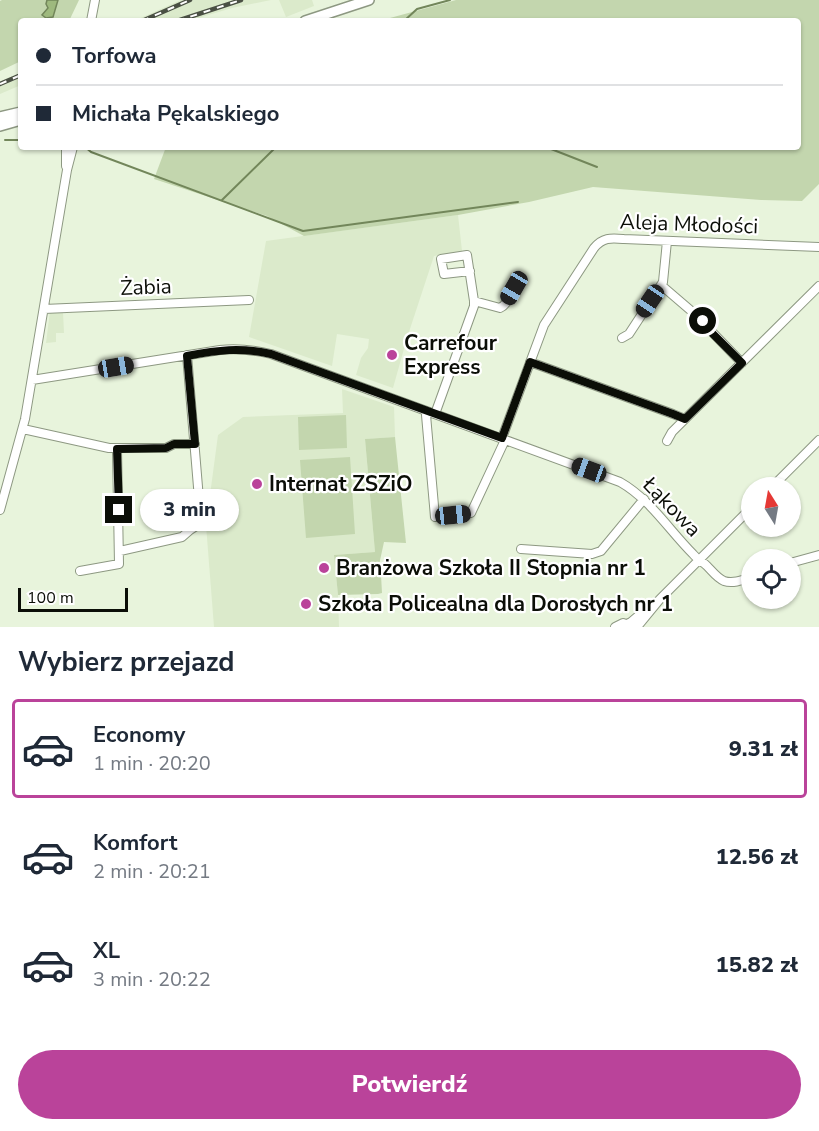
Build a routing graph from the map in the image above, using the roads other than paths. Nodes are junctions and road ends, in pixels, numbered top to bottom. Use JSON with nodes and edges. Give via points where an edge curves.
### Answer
{"nodes":[{"id":1,"x":94,"y":0,"type":"edge"},
{"id":2,"x":369,"y":0,"type":"edge"},
{"id":3,"x":91,"y":18,"type":"edge"},
{"id":4,"x":314,"y":18,"type":"edge"},
{"id":5,"x":18,"y":113,"type":"edge"},
{"id":6,"x":0,"y":117,"type":"edge"},
{"id":7,"x":18,"y":121,"type":"edge"},
{"id":8,"x":0,"y":126,"type":"edge"},
{"id":9,"x":66,"y":150,"type":"edge"},
{"id":10,"x":73,"y":150,"type":"edge"},
{"id":11,"x":67,"y":170,"type":"junction"},
{"id":12,"x":667,"y":241,"type":"junction"},
{"id":13,"x":819,"y":247,"type":"edge"},
{"id":14,"x":470,"y":271,"type":"dead end"},
{"id":15,"x":661,"y":285,"type":"junction"},
{"id":16,"x":819,"y":285,"type":"edge"},
{"id":17,"x":514,"y":288,"type":"dead end"},
{"id":18,"x":249,"y":300,"type":"dead end"},
{"id":19,"x":474,"y":301,"type":"junction"},
{"id":20,"x":44,"y":309,"type":"junction"},
{"id":21,"x":622,"y":338,"type":"dead end"},
{"id":22,"x":187,"y":356,"type":"junction"},
{"id":23,"x":530,"y":362,"type":"junction"},
{"id":24,"x":742,"y":363,"type":"junction"},
{"id":25,"x":32,"y":380,"type":"junction"},
{"id":26,"x":431,"y":412,"type":"junction"},
{"id":27,"x":685,"y":419,"type":"junction"},
{"id":28,"x":22,"y":429,"type":"junction"},
{"id":29,"x":503,"y":439,"type":"junction"},
{"id":30,"x":819,"y":440,"type":"edge"},
{"id":31,"x":667,"y":441,"type":"dead end"},
{"id":32,"x":195,"y":444,"type":"junction"},
{"id":33,"x":117,"y":449,"type":"junction"},
{"id":34,"x":782,"y":477,"type":"edge"},
{"id":35,"x":644,"y":500,"type":"junction"},
{"id":36,"x":0,"y":510,"type":"edge"},
{"id":37,"x":741,"y":518,"type":"edge"},
{"id":38,"x":521,"y":549,"type":"dead end"},
{"id":39,"x":120,"y":551,"type":"junction"},
{"id":40,"x":819,"y":555,"type":"edge"},
{"id":41,"x":699,"y":559,"type":"junction"},
{"id":42,"x":801,"y":560,"type":"edge"},
{"id":43,"x":80,"y":571,"type":"dead end"},
{"id":44,"x":741,"y":581,"type":"edge"},
{"id":45,"x":660,"y":599,"type":"junction"},
{"id":46,"x":629,"y":625,"type":"edge"},
{"id":47,"x":615,"y":627,"type":"edge"},
{"id":48,"x":637,"y":627,"type":"edge"}],
"edges":[{"from":1,"to":3,"type":"street"},
{"from":2,"to":4,"type":"main road"},
{"from":5,"to":6,"type":"main road"},
{"from":7,"to":8,"type":"main road"},
{"from":9,"to":11,"type":"street"},
{"from":10,"to":11,"type":"street"},
{"from":11,"to":20,"type":"street"},
{"from":12,"to":13,"type":"street","name":"Aleja Młodości"},
{"from":12,"to":15,"type":"street"},
{"from":12,"to":23,"type":"street","name":"Aleja Młodości","via":[[600,241],[545,322]]},
{"from":14,"to":19,"type":"street"},
{"from":15,"to":21,"type":"street","via":[[629,334]]},
{"from":15,"to":24,"type":"street","via":[[703,321]]},
{"from":16,"to":24,"type":"street"},
{"from":17,"to":19,"type":"street","via":[[500,308]]},
{"from":18,"to":20,"type":"street","name":"Żabia"},
{"from":19,"to":26,"type":"street"},
{"from":20,"to":25,"type":"street"},
{"from":22,"to":25,"type":"street","name":"Łąkowa"},
{"from":22,"to":26,"type":"street","name":"Łąkowa","via":[[230,349],[257,350]]},
{"from":22,"to":32,"type":"street"},
{"from":23,"to":27,"type":"street"},
{"from":23,"to":29,"type":"street","name":"Aleja Młodości"},
{"from":24,"to":27,"type":"street"},
{"from":25,"to":28,"type":"street"},
{"from":26,"to":29,"type":"street","name":"Łąkowa"},
{"from":26,"to":29,"type":"street","name":"Aleja Młodości","via":[[426,415],[435,517],[471,513]]},
{"from":27,"to":31,"type":"street"},
{"from":28,"to":33,"type":"street"},
{"from":28,"to":36,"type":"street"},
{"from":29,"to":35,"type":"street","name":"Łąkowa","via":[[613,479]]},
{"from":30,"to":34,"type":"street"},
{"from":32,"to":33,"type":"street"},
{"from":32,"to":39,"type":"street","via":[[201,523],[182,537]]},
{"from":33,"to":39,"type":"street"},
{"from":35,"to":38,"type":"street","via":[[600,551],[592,554]]},
{"from":35,"to":41,"type":"street","name":"Łąkowa"},
{"from":37,"to":41,"type":"street"},
{"from":39,"to":43,"type":"street","via":[[119,564]]},
{"from":40,"to":42,"type":"street"},
{"from":41,"to":44,"type":"street","name":"Łąkowa","via":[[726,582]]},
{"from":41,"to":45,"type":"street"},
{"from":45,"to":46,"type":"street"},
{"from":45,"to":48,"type":"street"},
{"from":46,"to":47,"type":"street"}]}
